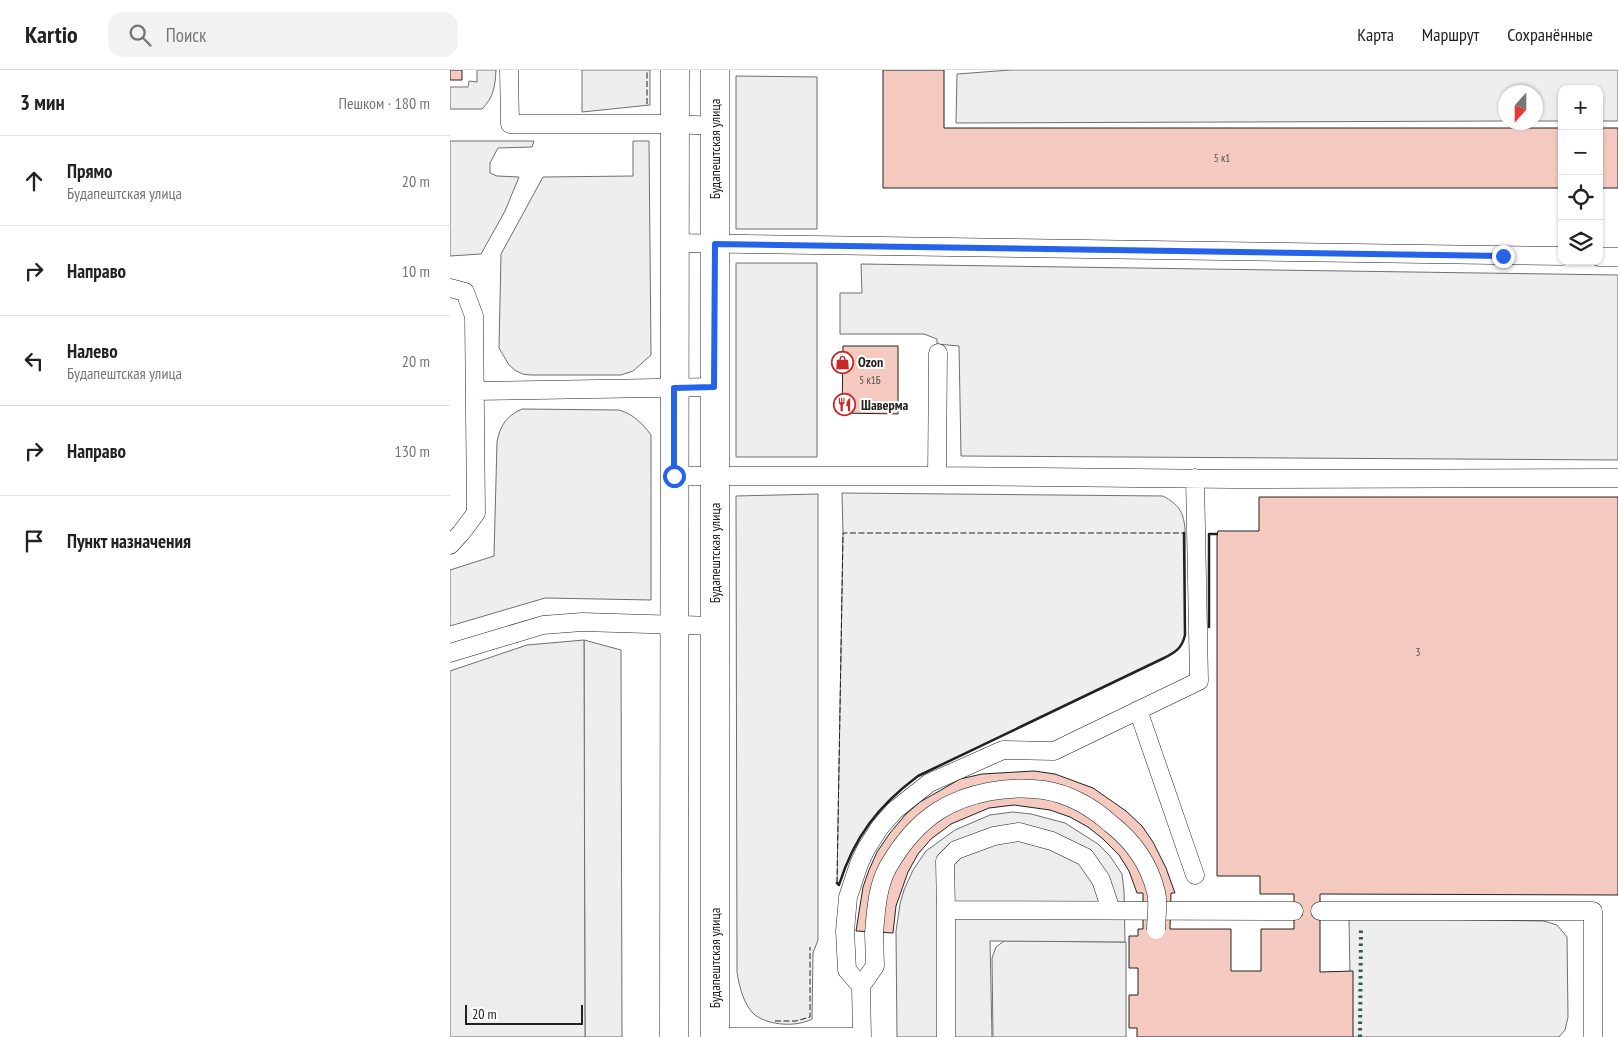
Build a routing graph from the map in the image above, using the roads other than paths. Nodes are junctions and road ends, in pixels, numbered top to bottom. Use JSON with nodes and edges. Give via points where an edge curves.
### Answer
{"nodes":[{"id":1,"x":509,"y":70,"type":"edge"},
{"id":2,"x":675,"y":70,"type":"edge"},
{"id":3,"x":715,"y":70,"type":"edge"},
{"id":4,"x":674,"y":124,"type":"junction"},
{"id":5,"x":715,"y":126,"type":"junction"},
{"id":6,"x":674,"y":243,"type":"junction"},
{"id":7,"x":715,"y":244,"type":"junction"},
{"id":8,"x":1558,"y":256,"type":"edge"},
{"id":9,"x":1603,"y":257,"type":"edge"},
{"id":10,"x":1618,"y":257,"type":"edge"},
{"id":11,"x":450,"y":288,"type":"edge"},
{"id":12,"x":938,"y":353,"type":"dead end"},
{"id":13,"x":714,"y":387,"type":"junction"},
{"id":14,"x":674,"y":388,"type":"junction"},
{"id":15,"x":475,"y":391,"type":"junction"},
{"id":16,"x":674,"y":476,"type":"junction"},
{"id":17,"x":715,"y":476,"type":"junction"},
{"id":18,"x":937,"y":476,"type":"junction"},
{"id":19,"x":1195,"y":478,"type":"junction"},
{"id":20,"x":1618,"y":478,"type":"edge"},
{"id":21,"x":450,"y":545,"type":"edge"},
{"id":22,"x":674,"y":624,"type":"junction"},
{"id":23,"x":714,"y":626,"type":"junction"},
{"id":24,"x":450,"y":653,"type":"edge"},
{"id":25,"x":1138,"y":710,"type":"junction"},
{"id":26,"x":1195,"y":874,"type":"dead end"},
{"id":27,"x":946,"y":910,"type":"junction"},
{"id":28,"x":1111,"y":910,"type":"junction"},
{"id":29,"x":1294,"y":911,"type":"dead end"},
{"id":30,"x":1320,"y":911,"type":"dead end"},
{"id":31,"x":1156,"y":930,"type":"dead end"},
{"id":32,"x":861,"y":986,"type":"junction"},
{"id":33,"x":674,"y":1037,"type":"edge"},
{"id":34,"x":714,"y":1037,"type":"edge"},
{"id":35,"x":862,"y":1037,"type":"edge"},
{"id":36,"x":946,"y":1037,"type":"edge"},
{"id":37,"x":1593,"y":1037,"type":"edge"}],
"edges":[{"from":1,"to":4,"type":"lane","via":[[510,124]]},
{"from":2,"to":4,"type":"street"},
{"from":3,"to":5,"type":"street","name":"Будапештская улица"},
{"from":4,"to":5,"type":"lane"},
{"from":4,"to":6,"type":"street"},
{"from":5,"to":7,"type":"street","name":"Будапештская улица"},
{"from":6,"to":7,"type":"lane"},
{"from":6,"to":14,"type":"street"},
{"from":7,"to":8,"type":"lane"},
{"from":7,"to":13,"type":"street","name":"Будапештская улица"},
{"from":9,"to":10,"type":"lane"},
{"from":11,"to":15,"type":"lane","via":[[464,292],[474,316]]},
{"from":12,"to":18,"type":"lane"},
{"from":13,"to":14,"type":"lane"},
{"from":13,"to":17,"type":"street","name":"Будапештская улица"},
{"from":14,"to":15,"type":"lane"},
{"from":14,"to":16,"type":"street"},
{"from":15,"to":21,"type":"lane","via":[[476,513]]},
{"from":16,"to":17,"type":"lane"},
{"from":16,"to":22,"type":"street"},
{"from":17,"to":18,"type":"lane"},
{"from":17,"to":23,"type":"street","name":"Будапештская улица"},
{"from":18,"to":19,"type":"lane"},
{"from":19,"to":20,"type":"lane"},
{"from":19,"to":25,"type":"lane","via":[[1199,680]]},
{"from":22,"to":23,"type":"lane"},
{"from":22,"to":24,"type":"lane","via":[[582,622],[543,625]]},
{"from":22,"to":33,"type":"street"},
{"from":23,"to":34,"type":"street","name":"Будапештская улица"},
{"from":25,"to":26,"type":"lane"},
{"from":25,"to":32,"type":"lane","via":[[1054,751],[1003,750],[929,783],[895,810],[866,849],[848,897],[847,970]]},
{"from":27,"to":28,"type":"lane"},
{"from":27,"to":28,"type":"lane","via":[[945,861],[956,850],[994,836],[1019,832],[1052,840],[1085,857],[1101,880]]},
{"from":27,"to":36,"type":"lane"},
{"from":28,"to":29,"type":"lane"},
{"from":30,"to":37,"type":"lane","via":[[1593,911]]},
{"from":31,"to":32,"type":"lane","bridge":true,"via":[[1156,894],[1149,871],[1137,848],[1097,812],[1046,790],[1017,788],[986,793],[961,799],[938,811],[917,828],[888,868],[879,890],[874,933],[875,966]]},
{"from":32,"to":35,"type":"lane"},
{"from":34,"to":35,"type":"lane"}]}
